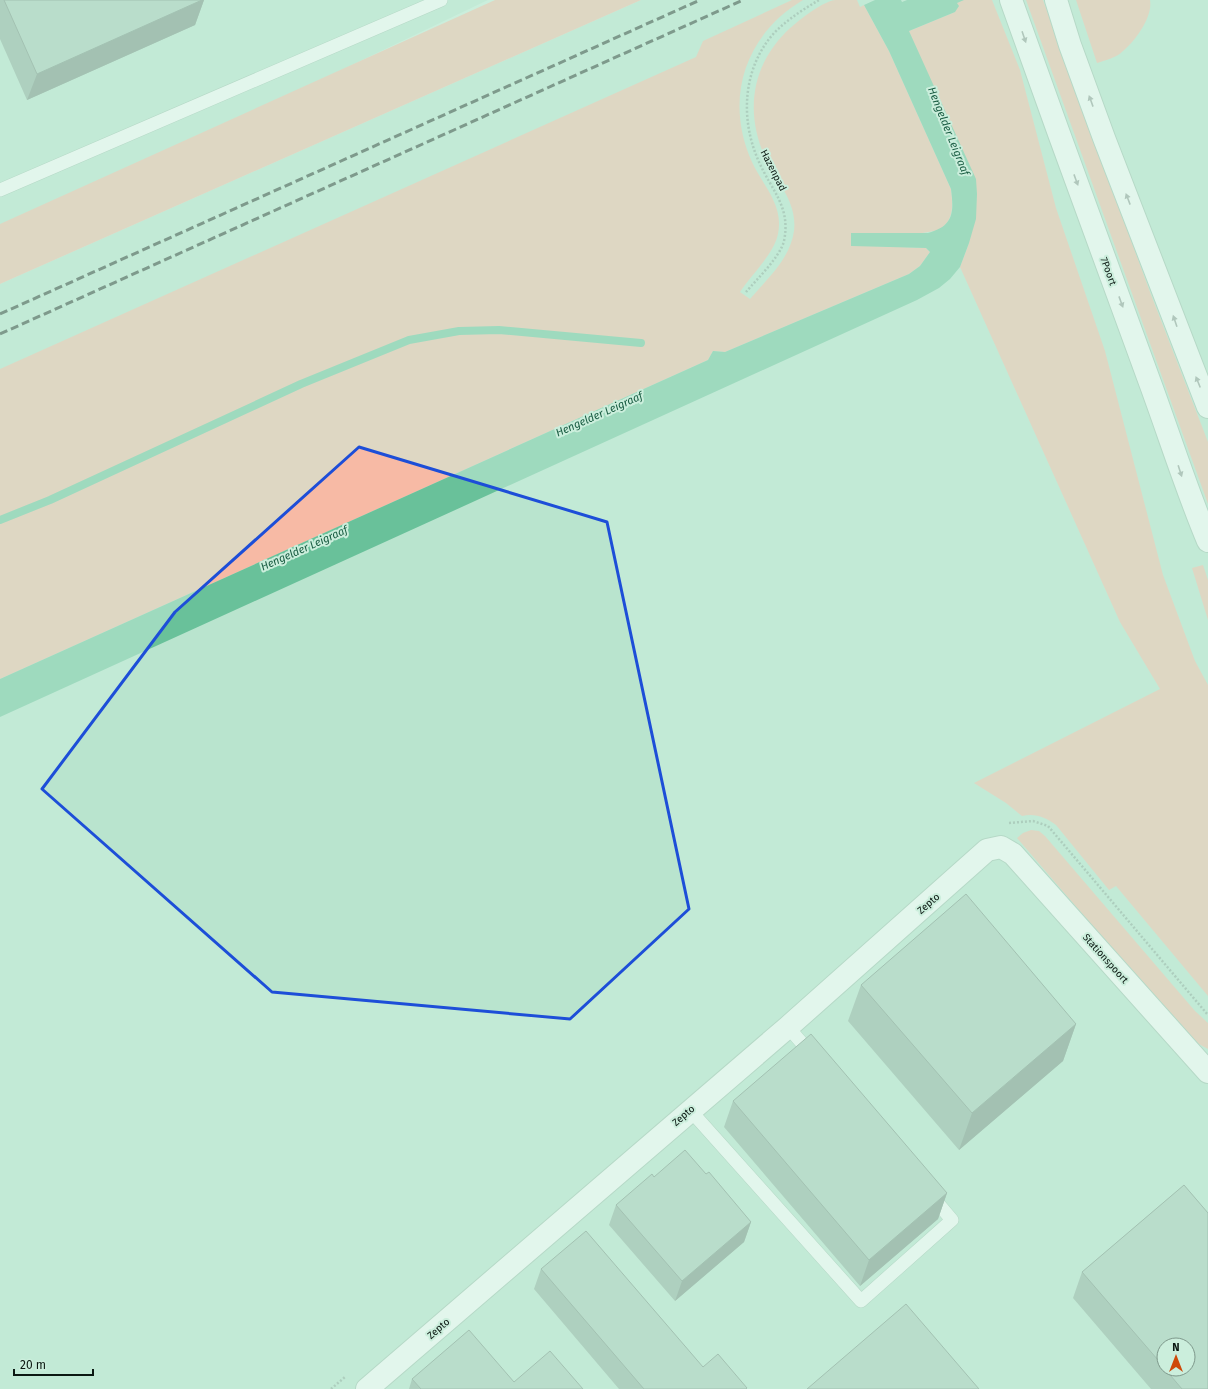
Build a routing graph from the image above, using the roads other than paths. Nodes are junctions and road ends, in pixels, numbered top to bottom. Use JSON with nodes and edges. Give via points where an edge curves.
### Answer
{"nodes":[{"id":1,"x":441,"y":0,"type":"edge"},
{"id":2,"x":1011,"y":0,"type":"edge"},
{"id":3,"x":1056,"y":0,"type":"edge"},
{"id":4,"x":0,"y":190,"type":"edge"},
{"id":5,"x":1208,"y":407,"type":"edge"},
{"id":6,"x":1208,"y":542,"type":"edge"},
{"id":7,"x":1001,"y":847,"type":"joint"},
{"id":8,"x":788,"y":1027,"type":"junction"},
{"id":9,"x":819,"y":1063,"type":"edge"},
{"id":10,"x":1208,"y":1072,"type":"edge"},
{"id":11,"x":690,"y":1110,"type":"junction"},
{"id":12,"x":922,"y":1184,"type":"edge"},
{"id":13,"x":368,"y":1389,"type":"edge"}],
"edges":[{"from":1,"to":4,"type":"lane"},
{"from":2,"to":6,"type":"street","name":"7Poort","one_way":true},
{"from":5,"to":3,"type":"street","one_way":true,"via":[[1104,138]]},
{"from":7,"to":8,"type":"street","name":"Zepto","via":[[987,850]]},
{"from":7,"to":10,"type":"street","name":"Stationspoort","via":[[1013,854]]},
{"from":8,"to":9,"type":"lane"},
{"from":8,"to":11,"type":"street","name":"Zepto"},
{"from":11,"to":12,"type":"lane","via":[[860,1301],[952,1220]]},
{"from":11,"to":13,"type":"street","name":"Zepto"}]}
